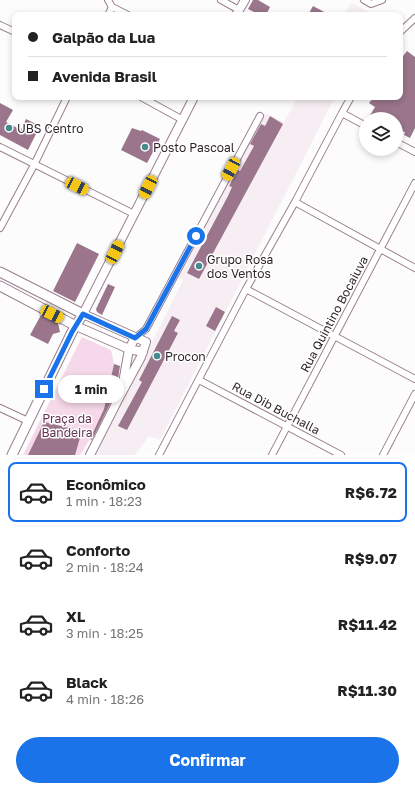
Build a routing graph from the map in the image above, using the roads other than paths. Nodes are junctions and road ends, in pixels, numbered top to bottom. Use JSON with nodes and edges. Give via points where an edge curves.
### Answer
{"nodes":[{"id":1,"x":108,"y":0,"type":"edge"},
{"id":2,"x":221,"y":0,"type":"edge"},
{"id":3,"x":245,"y":0,"type":"edge"},
{"id":4,"x":364,"y":0,"type":"edge"},
{"id":5,"x":382,"y":0,"type":"edge"},
{"id":6,"x":112,"y":7,"type":"junction"},
{"id":7,"x":110,"y":12,"type":"edge"},
{"id":8,"x":122,"y":12,"type":"edge"},
{"id":9,"x":238,"y":12,"type":"edge"},
{"id":10,"x":415,"y":18,"type":"edge"},
{"id":11,"x":0,"y":25,"type":"edge"},
{"id":12,"x":403,"y":29,"type":"edge"},
{"id":13,"x":12,"y":31,"type":"edge"},
{"id":14,"x":66,"y":100,"type":"edge"},
{"id":15,"x":146,"y":100,"type":"edge"},
{"id":16,"x":193,"y":100,"type":"edge"},
{"id":17,"x":349,"y":100,"type":"edge"},
{"id":18,"x":342,"y":112,"type":"junction"},
{"id":19,"x":260,"y":116,"type":"dead end"},
{"id":20,"x":183,"y":120,"type":"junction"},
{"id":21,"x":359,"y":122,"type":"edge"},
{"id":22,"x":403,"y":146,"type":"edge"},
{"id":23,"x":0,"y":147,"type":"edge"},
{"id":24,"x":415,"y":152,"type":"edge"},
{"id":25,"x":34,"y":165,"type":"junction"},
{"id":26,"x":415,"y":183,"type":"edge"},
{"id":27,"x":295,"y":202,"type":"junction"},
{"id":28,"x":134,"y":214,"type":"junction"},
{"id":29,"x":0,"y":228,"type":"edge"},
{"id":30,"x":380,"y":249,"type":"junction"},
{"id":31,"x":415,"y":268,"type":"edge"},
{"id":32,"x":0,"y":272,"type":"edge"},
{"id":33,"x":0,"y":286,"type":"edge"},
{"id":34,"x":246,"y":289,"type":"junction"},
{"id":35,"x":83,"y":314,"type":"junction"},
{"id":36,"x":76,"y":326,"type":"junction"},
{"id":37,"x":146,"y":329,"type":"junction"},
{"id":38,"x":334,"y":337,"type":"junction"},
{"id":39,"x":135,"y":338,"type":"junction"},
{"id":40,"x":146,"y":342,"type":"junction"},
{"id":41,"x":129,"y":349,"type":"junction"},
{"id":42,"x":142,"y":352,"type":"junction"},
{"id":43,"x":415,"y":379,"type":"edge"},
{"id":44,"x":199,"y":380,"type":"junction"},
{"id":45,"x":415,"y":394,"type":"edge"},
{"id":46,"x":120,"y":396,"type":"junction"},
{"id":47,"x":0,"y":408,"type":"edge"},
{"id":48,"x":28,"y":421,"type":"junction"},
{"id":49,"x":288,"y":426,"type":"junction"},
{"id":50,"x":12,"y":455,"type":"edge"},
{"id":51,"x":90,"y":455,"type":"edge"},
{"id":52,"x":159,"y":455,"type":"edge"},
{"id":53,"x":272,"y":455,"type":"edge"},
{"id":54,"x":342,"y":455,"type":"edge"},
{"id":55,"x":383,"y":455,"type":"edge"}],
"edges":[{"from":1,"to":6,"type":"street"},
{"from":2,"to":9,"type":"street"},
{"from":3,"to":9,"type":"street"},
{"from":4,"to":5,"type":"street","via":[[371,4]]},
{"from":6,"to":7,"type":"street"},
{"from":6,"to":8,"type":"street"},
{"from":10,"to":12,"type":"street"},
{"from":11,"to":13,"type":"street"},
{"from":14,"to":25,"type":"street"},
{"from":15,"to":20,"type":"street"},
{"from":16,"to":20,"type":"street"},
{"from":17,"to":18,"type":"street"},
{"from":18,"to":21,"type":"street"},
{"from":18,"to":27,"type":"street"},
{"from":19,"to":37,"type":"street"},
{"from":20,"to":28,"type":"street"},
{"from":22,"to":24,"type":"street"},
{"from":23,"to":25,"type":"street"},
{"from":25,"to":28,"type":"street"},
{"from":25,"to":29,"type":"street"},
{"from":26,"to":30,"type":"street","name":"Rua Quintino Bocaiuva"},
{"from":27,"to":30,"type":"street"},
{"from":27,"to":34,"type":"street"},
{"from":28,"to":35,"type":"street"},
{"from":30,"to":31,"type":"street"},
{"from":30,"to":38,"type":"street","name":"Rua Quintino Bocaiuva"},
{"from":32,"to":35,"type":"main road"},
{"from":33,"to":36,"type":"main road"},
{"from":34,"to":38,"type":"street"},
{"from":34,"to":44,"type":"street"},
{"from":35,"to":36,"type":"main road"},
{"from":35,"to":39,"type":"street"},
{"from":36,"to":41,"type":"street"},
{"from":36,"to":48,"type":"main road"},
{"from":37,"to":39,"type":"street"},
{"from":37,"to":40,"type":"street"},
{"from":38,"to":43,"type":"street"},
{"from":38,"to":49,"type":"street","name":"Rua Quintino Bocaiuva"},
{"from":39,"to":40,"type":"street"},
{"from":39,"to":41,"type":"street"},
{"from":40,"to":42,"type":"street"},
{"from":41,"to":42,"type":"street"},
{"from":41,"to":46,"type":"street"},
{"from":42,"to":46,"type":"street"},
{"from":44,"to":49,"type":"street","name":"Rua Dib Buchalla"},
{"from":44,"to":52,"type":"street"},
{"from":45,"to":55,"type":"street"},
{"from":46,"to":51,"type":"street"},
{"from":47,"to":48,"type":"street"},
{"from":48,"to":50,"type":"main road"},
{"from":49,"to":53,"type":"street","name":"Rua Quintino Bocaiuva"},
{"from":49,"to":54,"type":"street","name":"Rua Dib Buchalla"}]}
